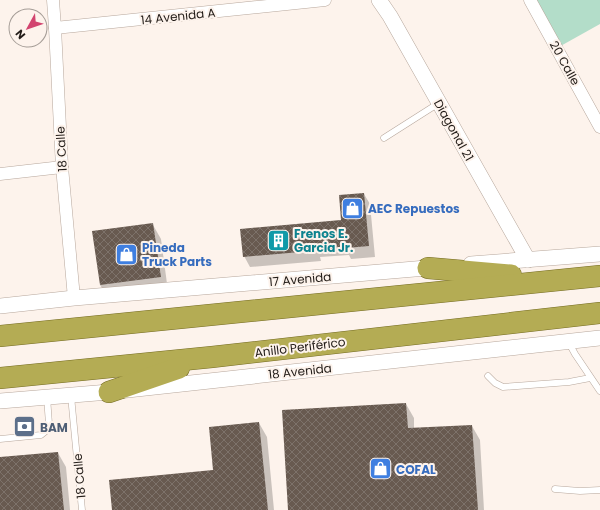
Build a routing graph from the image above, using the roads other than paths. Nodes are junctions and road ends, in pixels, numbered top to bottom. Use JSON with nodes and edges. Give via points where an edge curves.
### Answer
{"nodes":[{"id":1,"x":53,"y":0,"type":"edge"},
{"id":2,"x":325,"y":0,"type":"edge"},
{"id":3,"x":379,"y":0,"type":"edge"},
{"id":4,"x":530,"y":0,"type":"edge"},
{"id":5,"x":55,"y":28,"type":"junction"},
{"id":6,"x":439,"y":103,"type":"junction"},
{"id":7,"x":600,"y":127,"type":"edge"},
{"id":8,"x":384,"y":138,"type":"dead end"},
{"id":9,"x":62,"y":167,"type":"junction"},
{"id":10,"x":0,"y":174,"type":"edge"},
{"id":11,"x":600,"y":254,"type":"edge"},
{"id":12,"x":528,"y":260,"type":"junction"},
{"id":13,"x":428,"y":268,"type":"junction"},
{"id":14,"x":600,"y":276,"type":"edge"},
{"id":15,"x":562,"y":279,"type":"junction"},
{"id":16,"x":74,"y":298,"type":"junction"},
{"id":17,"x":0,"y":306,"type":"edge"},
{"id":18,"x":600,"y":312,"type":"edge"},
{"id":19,"x":0,"y":336,"type":"edge"},
{"id":20,"x":600,"y":338,"type":"edge"},
{"id":21,"x":568,"y":341,"type":"junction"},
{"id":22,"x":212,"y":357,"type":"junction"},
{"id":23,"x":488,"y":376,"type":"dead end"},
{"id":24,"x":0,"y":378,"type":"edge"},
{"id":25,"x":590,"y":378,"type":"junction"},
{"id":26,"x":600,"y":391,"type":"edge"},
{"id":27,"x":109,"y":392,"type":"junction"},
{"id":28,"x":71,"y":395,"type":"junction"},
{"id":29,"x":47,"y":397,"type":"junction"},
{"id":30,"x":0,"y":401,"type":"edge"},
{"id":31,"x":0,"y":439,"type":"edge"},
{"id":32,"x":555,"y":489,"type":"dead end"},
{"id":33,"x":600,"y":490,"type":"edge"},
{"id":34,"x":82,"y":510,"type":"edge"}],
"edges":[{"from":1,"to":5,"type":"street","name":"18 Calle"},
{"from":2,"to":5,"type":"street","name":"14 Avenida A"},
{"from":3,"to":6,"type":"street","name":"Diagonal 21"},
{"from":4,"to":7,"type":"street","name":"20 Calle"},
{"from":5,"to":9,"type":"street","name":"18 Calle"},
{"from":6,"to":8,"type":"lane"},
{"from":6,"to":12,"type":"street","name":"Diagonal 21"},
{"from":9,"to":10,"type":"street"},
{"from":9,"to":16,"type":"street","name":"18 Calle"},
{"from":11,"to":12,"type":"street","name":"17 Avenida"},
{"from":12,"to":13,"type":"street","name":"17 Avenida"},
{"from":13,"to":15,"type":"highway"},
{"from":13,"to":16,"type":"street","name":"17 Avenida"},
{"from":14,"to":15,"type":"highway"},
{"from":15,"to":19,"type":"highway"},
{"from":16,"to":17,"type":"street","name":"17 Avenida"},
{"from":18,"to":22,"type":"highway","name":"Anillo Periférico"},
{"from":20,"to":21,"type":"street","name":"18 Avenida"},
{"from":21,"to":25,"type":"lane"},
{"from":21,"to":27,"type":"street","name":"18 Avenida"},
{"from":22,"to":24,"type":"highway","name":"Anillo Periférico"},
{"from":22,"to":27,"type":"highway"},
{"from":23,"to":25,"type":"lane","via":[[495,384],[503,387]]},
{"from":25,"to":26,"type":"lane"},
{"from":27,"to":28,"type":"street","name":"18 Avenida"},
{"from":28,"to":29,"type":"street","name":"18 Avenida"},
{"from":28,"to":34,"type":"lane","name":"18 Calle"},
{"from":29,"to":30,"type":"street","name":"18 Avenida"},
{"from":29,"to":31,"type":"lane","via":[[49,424],[46,431],[41,435]]},
{"from":32,"to":33,"type":"lane"}]}
